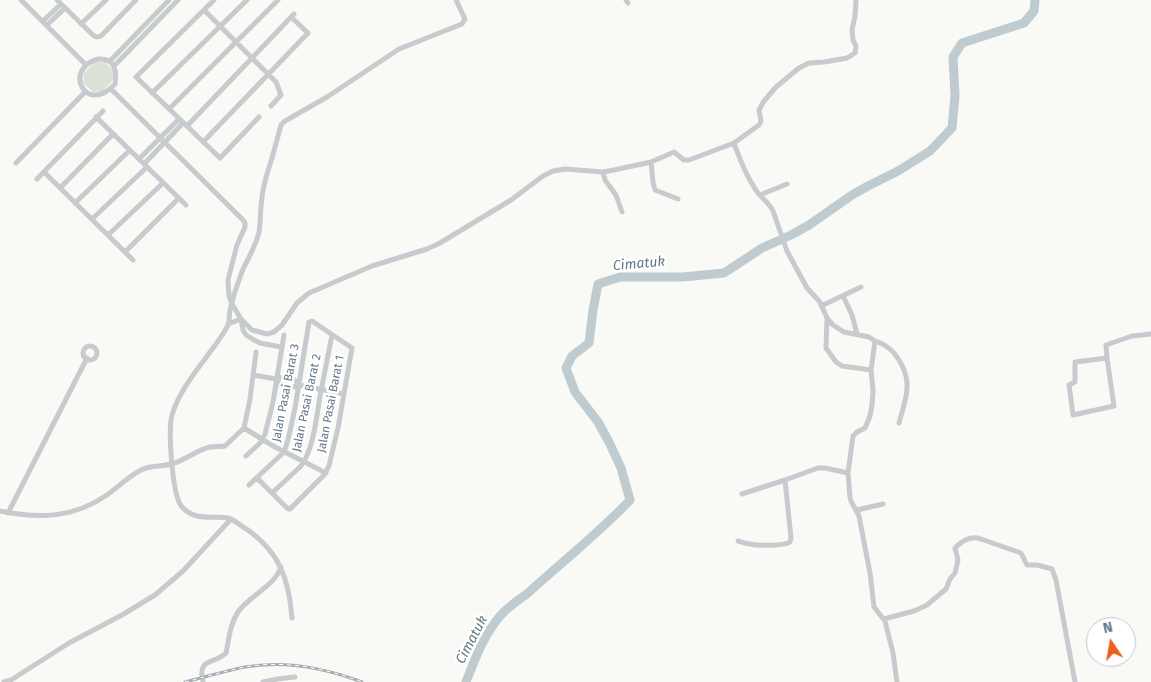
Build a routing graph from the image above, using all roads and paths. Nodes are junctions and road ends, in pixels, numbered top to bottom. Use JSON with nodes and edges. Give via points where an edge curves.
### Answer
{"nodes":[{"id":1,"x":21,"y":0,"type":"edge"},
{"id":2,"x":106,"y":0,"type":"edge"},
{"id":3,"x":136,"y":0,"type":"edge"},
{"id":4,"x":169,"y":0,"type":"edge"},
{"id":5,"x":178,"y":0,"type":"edge"},
{"id":6,"x":214,"y":0,"type":"edge"},
{"id":7,"x":247,"y":0,"type":"edge"},
{"id":8,"x":278,"y":0,"type":"edge"},
{"id":9,"x":456,"y":0,"type":"edge"},
{"id":10,"x":856,"y":0,"type":"edge"},
{"id":11,"x":61,"y":4,"type":"edge"},
{"id":12,"x":204,"y":10,"type":"junction"},
{"id":13,"x":45,"y":23,"type":"junction"},
{"id":14,"x":81,"y":24,"type":"junction"},
{"id":15,"x":220,"y":26,"type":"junction"},
{"id":16,"x":236,"y":42,"type":"junction"},
{"id":17,"x":252,"y":58,"type":"junction"},
{"id":18,"x":112,"y":63,"type":"junction"},
{"id":19,"x":86,"y":64,"type":"junction"},
{"id":20,"x":268,"y":74,"type":"junction"},
{"id":21,"x":110,"y":89,"type":"junction"},
{"id":22,"x":85,"y":92,"type":"junction"},
{"id":23,"x":152,"y":93,"type":"junction"},
{"id":24,"x":271,"y":106,"type":"dead end"},
{"id":25,"x":169,"y":109,"type":"junction"},
{"id":26,"x":103,"y":111,"type":"dead end"},
{"id":27,"x":96,"y":117,"type":"junction"},
{"id":28,"x":179,"y":118,"type":"junction"},
{"id":29,"x":259,"y":118,"type":"dead end"},
{"id":30,"x":185,"y":125,"type":"junction"},
{"id":31,"x":113,"y":134,"type":"junction"},
{"id":32,"x":160,"y":138,"type":"junction"},
{"id":33,"x":165,"y":142,"type":"junction"},
{"id":34,"x":203,"y":142,"type":"junction"},
{"id":35,"x":734,"y":143,"type":"junction"},
{"id":36,"x":130,"y":150,"type":"junction"},
{"id":37,"x":139,"y":159,"type":"junction"},
{"id":38,"x":651,"y":162,"type":"junction"},
{"id":39,"x":16,"y":163,"type":"dead end"},
{"id":40,"x":145,"y":165,"type":"junction"},
{"id":41,"x":44,"y":172,"type":"junction"},
{"id":42,"x":603,"y":172,"type":"junction"},
{"id":43,"x":38,"y":179,"type":"dead end"},
{"id":44,"x":163,"y":183,"type":"junction"},
{"id":45,"x":787,"y":184,"type":"dead end"},
{"id":46,"x":60,"y":188,"type":"junction"},
{"id":47,"x":760,"y":195,"type":"junction"},
{"id":48,"x":179,"y":198,"type":"junction"},
{"id":49,"x":678,"y":199,"type":"dead end"},
{"id":50,"x":75,"y":203,"type":"junction"},
{"id":51,"x":186,"y":205,"type":"dead end"},
{"id":52,"x":622,"y":212,"type":"dead end"},
{"id":53,"x":92,"y":219,"type":"junction"},
{"id":54,"x":108,"y":235,"type":"junction"},
{"id":55,"x":125,"y":252,"type":"junction"},
{"id":56,"x":133,"y":260,"type":"dead end"},
{"id":57,"x":861,"y":287,"type":"dead end"},
{"id":58,"x":843,"y":296,"type":"junction"},
{"id":59,"x":232,"y":304,"type":"junction"},
{"id":60,"x":821,"y":306,"type":"junction"},
{"id":61,"x":827,"y":318,"type":"junction"},
{"id":62,"x":241,"y":319,"type":"junction"},
{"id":63,"x":228,"y":324,"type":"junction"},
{"id":64,"x":857,"y":334,"type":"junction"},
{"id":65,"x":1151,"y":334,"type":"edge"},
{"id":66,"x":284,"y":335,"type":"dead end"},
{"id":67,"x":332,"y":335,"type":"junction"},
{"id":68,"x":875,"y":341,"type":"junction"},
{"id":69,"x":282,"y":347,"type":"junction"},
{"id":70,"x":256,"y":352,"type":"dead end"},
{"id":71,"x":87,"y":358,"type":"dead end"},
{"id":72,"x":1107,"y":358,"type":"junction"},
{"id":73,"x":871,"y":370,"type":"junction"},
{"id":74,"x":253,"y":375,"type":"junction"},
{"id":75,"x":276,"y":379,"type":"junction"},
{"id":76,"x":299,"y":384,"type":"junction"},
{"id":77,"x":321,"y":390,"type":"junction"},
{"id":78,"x":344,"y":394,"type":"junction"},
{"id":79,"x":899,"y":423,"type":"dead end"},
{"id":80,"x":244,"y":428,"type":"junction"},
{"id":81,"x":262,"y":440,"type":"junction"},
{"id":82,"x":284,"y":452,"type":"junction"},
{"id":83,"x":246,"y":456,"type":"dead end"},
{"id":84,"x":305,"y":462,"type":"junction"},
{"id":85,"x":172,"y":464,"type":"junction"},
{"id":86,"x":326,"y":473,"type":"junction"},
{"id":87,"x":848,"y":473,"type":"junction"},
{"id":88,"x":257,"y":478,"type":"junction"},
{"id":89,"x":785,"y":480,"type":"junction"},
{"id":90,"x":249,"y":485,"type":"dead end"},
{"id":91,"x":272,"y":493,"type":"junction"},
{"id":92,"x":742,"y":494,"type":"dead end"},
{"id":93,"x":883,"y":504,"type":"dead end"},
{"id":94,"x":857,"y":510,"type":"junction"},
{"id":95,"x":0,"y":511,"type":"edge"},
{"id":96,"x":8,"y":513,"type":"junction"},
{"id":97,"x":231,"y":519,"type":"junction"},
{"id":98,"x":738,"y":541,"type":"dead end"},
{"id":99,"x":281,"y":567,"type":"junction"},
{"id":100,"x":292,"y":618,"type":"dead end"},
{"id":101,"x":884,"y":619,"type":"junction"},
{"id":102,"x":295,"y":677,"type":"dead end"},
{"id":103,"x":4,"y":682,"type":"edge"},
{"id":104,"x":204,"y":682,"type":"edge"},
{"id":105,"x":264,"y":682,"type":"edge"},
{"id":106,"x":897,"y":682,"type":"edge"},
{"id":107,"x":1074,"y":682,"type":"edge"}],
"edges":[{"from":1,"to":13,"type":"street"},
{"from":2,"to":14,"type":"street"},
{"from":3,"to":14,"type":"street","via":[[101,36],[94,36]]},
{"from":4,"to":18,"type":"street"},
{"from":5,"to":18,"type":"street"},
{"from":6,"to":12,"type":"street"},
{"from":7,"to":15,"type":"street"},
{"from":8,"to":16,"type":"street"},
{"from":9,"to":59,"type":"street","via":[[465,19],[462,24],[399,49],[281,125],[264,185],[255,243]]},
{"from":10,"to":35,"type":"street","via":[[852,30],[855,53],[847,58],[810,62],[799,68],[764,101],[759,110],[759,125]]},
{"from":11,"to":13,"type":"street"},
{"from":11,"to":14,"type":"street"},
{"from":12,"to":15,"type":"street"},
{"from":12,"to":23,"type":"street","via":[[136,77]]},
{"from":13,"to":19,"type":"street"},
{"from":15,"to":16,"type":"street"},
{"from":15,"to":23,"type":"street"},
{"from":16,"to":17,"type":"street"},
{"from":16,"to":25,"type":"street"},
{"from":17,"to":20,"type":"street"},
{"from":17,"to":20,"type":"street","via":[[293,16],[308,33]]},
{"from":17,"to":30,"type":"street"},
{"from":18,"to":19,"type":"street","via":[[98,59]]},
{"from":18,"to":21,"type":"street","via":[[116,79]]},
{"from":19,"to":22,"type":"street","via":[[80,80]]},
{"from":20,"to":24,"type":"street","via":[[276,82],[281,95]]},
{"from":20,"to":34,"type":"street"},
{"from":21,"to":22,"type":"street","via":[[98,95]]},
{"from":21,"to":32,"type":"street"},
{"from":22,"to":39,"type":"street"},
{"from":23,"to":25,"type":"street"},
{"from":25,"to":28,"type":"street"},
{"from":26,"to":27,"type":"street"},
{"from":27,"to":31,"type":"street"},
{"from":27,"to":41,"type":"street"},
{"from":28,"to":30,"type":"street"},
{"from":28,"to":32,"type":"street"},
{"from":29,"to":34,"type":"street","via":[[220,158]]},
{"from":30,"to":33,"type":"street"},
{"from":30,"to":34,"type":"street"},
{"from":31,"to":36,"type":"street"},
{"from":31,"to":46,"type":"street"},
{"from":32,"to":33,"type":"street"},
{"from":32,"to":37,"type":"street"},
{"from":33,"to":40,"type":"street"},
{"from":33,"to":59,"type":"street","via":[[245,223],[228,280]]},
{"from":35,"to":38,"type":"street","via":[[689,160],[674,152]]},
{"from":35,"to":47,"type":"street"},
{"from":36,"to":37,"type":"street"},
{"from":36,"to":50,"type":"street"},
{"from":37,"to":40,"type":"street"},
{"from":38,"to":42,"type":"street"},
{"from":38,"to":49,"type":"street","via":[[655,190]]},
{"from":40,"to":44,"type":"street"},
{"from":40,"to":53,"type":"street"},
{"from":41,"to":43,"type":"street"},
{"from":41,"to":46,"type":"street"},
{"from":42,"to":52,"type":"street"},
{"from":42,"to":62,"type":"street","via":[[565,169],[548,173],[511,200],[440,243],[372,266],[309,293],[297,302],[282,325],[272,333],[252,330]]},
{"from":44,"to":48,"type":"street"},
{"from":44,"to":54,"type":"street"},
{"from":45,"to":47,"type":"street"},
{"from":46,"to":50,"type":"street"},
{"from":47,"to":60,"type":"street","via":[[770,206],[786,251]]},
{"from":48,"to":51,"type":"street"},
{"from":48,"to":55,"type":"street"},
{"from":50,"to":53,"type":"street"},
{"from":53,"to":54,"type":"street"},
{"from":54,"to":55,"type":"street"},
{"from":55,"to":56,"type":"street"},
{"from":57,"to":58,"type":"street"},
{"from":58,"to":60,"type":"street"},
{"from":58,"to":64,"type":"street"},
{"from":59,"to":62,"type":"street"},
{"from":59,"to":63,"type":"street"},
{"from":60,"to":61,"type":"street"},
{"from":61,"to":64,"type":"street","via":[[841,331]]},
{"from":61,"to":73,"type":"street","via":[[826,348],[836,362],[842,366]]},
{"from":62,"to":63,"type":"street"},
{"from":62,"to":69,"type":"street","via":[[243,330],[250,338]]},
{"from":63,"to":85,"type":"street","via":[[174,408],[170,422]]},
{"from":64,"to":68,"type":"street"},
{"from":65,"to":72,"type":"street","via":[[1132,336],[1106,345]]},
{"from":66,"to":69,"type":"street"},
{"from":67,"to":76,"type":"street","name":"Jalan Pasai Barat 3","via":[[310,322]]},
{"from":67,"to":77,"type":"street","name":"Jalan Pasai Barat 2"},
{"from":67,"to":78,"type":"street","name":"Jalan Pasai Barat 1","via":[[352,348]]},
{"from":68,"to":73,"type":"street"},
{"from":68,"to":79,"type":"street","via":[[893,352],[906,376],[907,389]]},
{"from":69,"to":75,"type":"street"},
{"from":70,"to":74,"type":"street"},
{"from":71,"to":96,"type":"street"},
{"from":72,"to":72,"type":"street","via":[[1075,362],[1076,382],[1069,385],[1073,415],[1114,406]]},
{"from":73,"to":87,"type":"street","via":[[871,410],[865,428],[853,436]]},
{"from":74,"to":75,"type":"street"},
{"from":74,"to":80,"type":"street"},
{"from":75,"to":76,"type":"street","via":[[290,377]]},
{"from":75,"to":76,"type":"street","via":[[285,387]]},
{"from":75,"to":81,"type":"street","via":[[269,422]]},
{"from":76,"to":77,"type":"street"},
{"from":76,"to":82,"type":"street","name":"Jalan Pasai Barat 3"},
{"from":77,"to":78,"type":"street"},
{"from":77,"to":84,"type":"street","name":"Jalan Pasai Barat 2"},
{"from":78,"to":86,"type":"street","name":"Jalan Pasai Barat 1"},
{"from":80,"to":81,"type":"street"},
{"from":80,"to":85,"type":"street","via":[[225,446],[209,447]]},
{"from":81,"to":82,"type":"street"},
{"from":81,"to":83,"type":"street"},
{"from":82,"to":84,"type":"street"},
{"from":82,"to":88,"type":"street","name":"Jalan Pasai Barat 3"},
{"from":84,"to":86,"type":"street"},
{"from":84,"to":91,"type":"street","name":"Jalan Pasai Barat 2"},
{"from":85,"to":96,"type":"street","via":[[143,469],[97,502],[69,513],[37,517]]},
{"from":85,"to":97,"type":"street","via":[[176,495],[183,508],[203,518]]},
{"from":86,"to":91,"type":"street","name":"Jalan Pasai Barat 1","via":[[290,509]]},
{"from":87,"to":89,"type":"street","via":[[821,467]]},
{"from":87,"to":94,"type":"street","via":[[851,501]]},
{"from":88,"to":90,"type":"street","name":"Jalan Pasai Barat 3"},
{"from":88,"to":91,"type":"street"},
{"from":89,"to":92,"type":"street"},
{"from":89,"to":98,"type":"street","via":[[790,542],[754,545]]},
{"from":93,"to":94,"type":"street"},
{"from":94,"to":101,"type":"street","via":[[874,607]]},
{"from":95,"to":96,"type":"street"},
{"from":97,"to":99,"type":"street","via":[[272,553]]},
{"from":97,"to":103,"type":"street","via":[[183,571],[155,595]]},
{"from":99,"to":100,"type":"street","via":[[290,591]]},
{"from":99,"to":104,"type":"street","via":[[274,579],[239,611],[233,621],[226,653],[202,668]]},
{"from":101,"to":106,"type":"street"},
{"from":101,"to":107,"type":"street","via":[[914,611],[931,602],[946,589],[955,573],[958,560],[955,548],[966,539],[978,538],[1021,553],[1027,565],[1052,569]]},
{"from":102,"to":105,"type":"street"}]}
